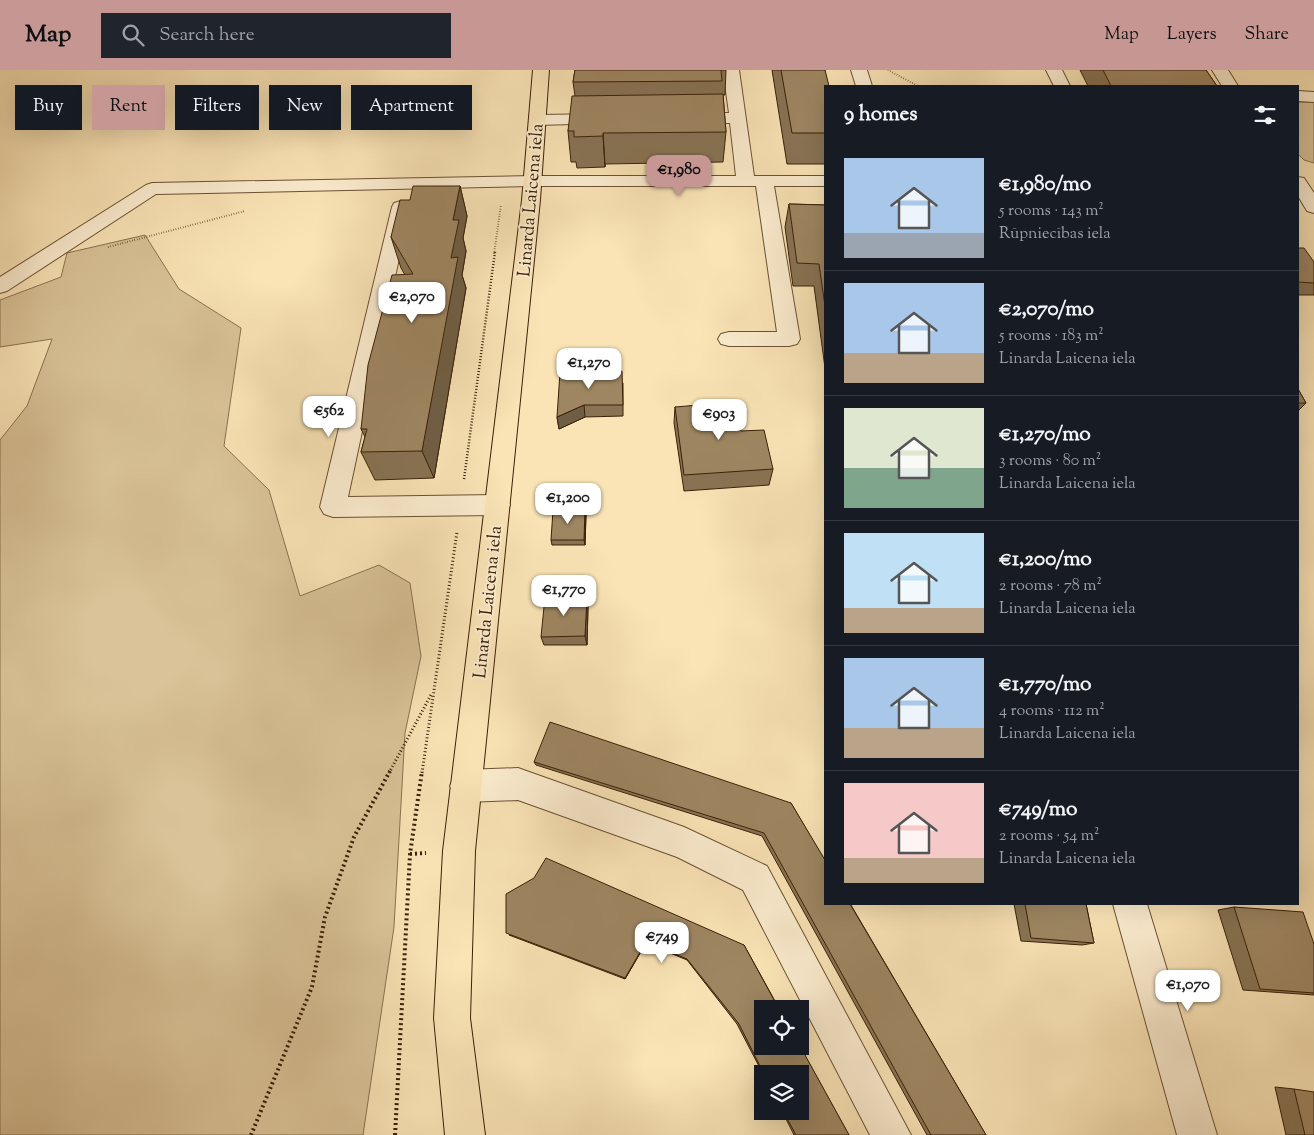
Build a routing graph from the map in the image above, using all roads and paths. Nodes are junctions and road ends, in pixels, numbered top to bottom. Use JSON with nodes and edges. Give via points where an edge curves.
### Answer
{"nodes":[{"id":1,"x":541,"y":70,"type":"edge"},
{"id":2,"x":731,"y":70,"type":"edge"},
{"id":3,"x":859,"y":70,"type":"edge"},
{"id":4,"x":888,"y":70,"type":"edge"},
{"id":5,"x":1054,"y":70,"type":"edge"},
{"id":6,"x":1220,"y":70,"type":"edge"},
{"id":7,"x":864,"y":85,"type":"edge"},
{"id":8,"x":916,"y":85,"type":"edge"},
{"id":9,"x":1062,"y":85,"type":"edge"},
{"id":10,"x":1229,"y":85,"type":"edge"},
{"id":11,"x":1299,"y":96,"type":"edge"},
{"id":12,"x":1314,"y":97,"type":"edge"},
{"id":13,"x":666,"y":118,"type":"edge"},
{"id":14,"x":736,"y":118,"type":"junction"},
{"id":15,"x":620,"y":119,"type":"edge"},
{"id":16,"x":537,"y":120,"type":"junction"},
{"id":17,"x":755,"y":180,"type":"junction"},
{"id":18,"x":824,"y":181,"type":"edge"},
{"id":19,"x":533,"y":182,"type":"junction"},
{"id":20,"x":407,"y":184,"type":"junction"},
{"id":21,"x":1302,"y":185,"type":"edge"},
{"id":22,"x":501,"y":201,"type":"dead end"},
{"id":23,"x":1314,"y":207,"type":"edge"},
{"id":24,"x":254,"y":209,"type":"dead end"},
{"id":25,"x":105,"y":248,"type":"dead end"},
{"id":26,"x":0,"y":286,"type":"edge"},
{"id":27,"x":729,"y":339,"type":"dead end"},
{"id":28,"x":464,"y":480,"type":"dead end"},
{"id":29,"x":497,"y":505,"type":"junction"},
{"id":30,"x":458,"y":527,"type":"dead end"},
{"id":31,"x":434,"y":690,"type":"junction"},
{"id":32,"x":466,"y":786,"type":"junction"},
{"id":33,"x":1130,"y":905,"type":"edge"},
{"id":34,"x":251,"y":1135,"type":"edge"},
{"id":35,"x":395,"y":1135,"type":"edge"},
{"id":36,"x":465,"y":1135,"type":"edge"},
{"id":37,"x":891,"y":1135,"type":"edge"},
{"id":38,"x":1197,"y":1135,"type":"edge"}],
"edges":[{"from":1,"to":16,"type":"main road","name":"Linarda Laicena iela"},
{"from":2,"to":14,"type":"street"},
{"from":3,"to":7,"type":"street"},
{"from":4,"to":8,"type":"path"},
{"from":5,"to":9,"type":"street"},
{"from":6,"to":10,"type":"street"},
{"from":11,"to":12,"type":"street"},
{"from":13,"to":14,"type":"street"},
{"from":14,"to":17,"type":"street"},
{"from":15,"to":16,"type":"street"},
{"from":16,"to":19,"type":"main road","name":"Linarda Laicena iela"},
{"from":17,"to":18,"type":"street"},
{"from":17,"to":19,"type":"street"},
{"from":17,"to":27,"type":"street","via":[[789,339]]},
{"from":19,"to":20,"type":"street"},
{"from":19,"to":29,"type":"main road","name":"Linarda Laicena iela"},
{"from":20,"to":26,"type":"street","via":[[152,189]]},
{"from":20,"to":29,"type":"street","via":[[333,507]]},
{"from":21,"to":23,"type":"street"},
{"from":22,"to":28,"type":"path"},
{"from":24,"to":25,"type":"path"},
{"from":29,"to":32,"type":"main road","name":"Linarda Laicena iela"},
{"from":30,"to":31,"type":"path"},
{"from":31,"to":34,"type":"path","via":[[354,838],[325,918],[312,987]]},
{"from":31,"to":35,"type":"path","via":[[410,854]]},
{"from":32,"to":36,"type":"main road","name":"Linarda Laicena iela","via":[[459,851],[452,1018]]},
{"from":32,"to":37,"type":"street","via":[[518,784],[684,843],[755,878]]},
{"from":33,"to":38,"type":"street"}]}
